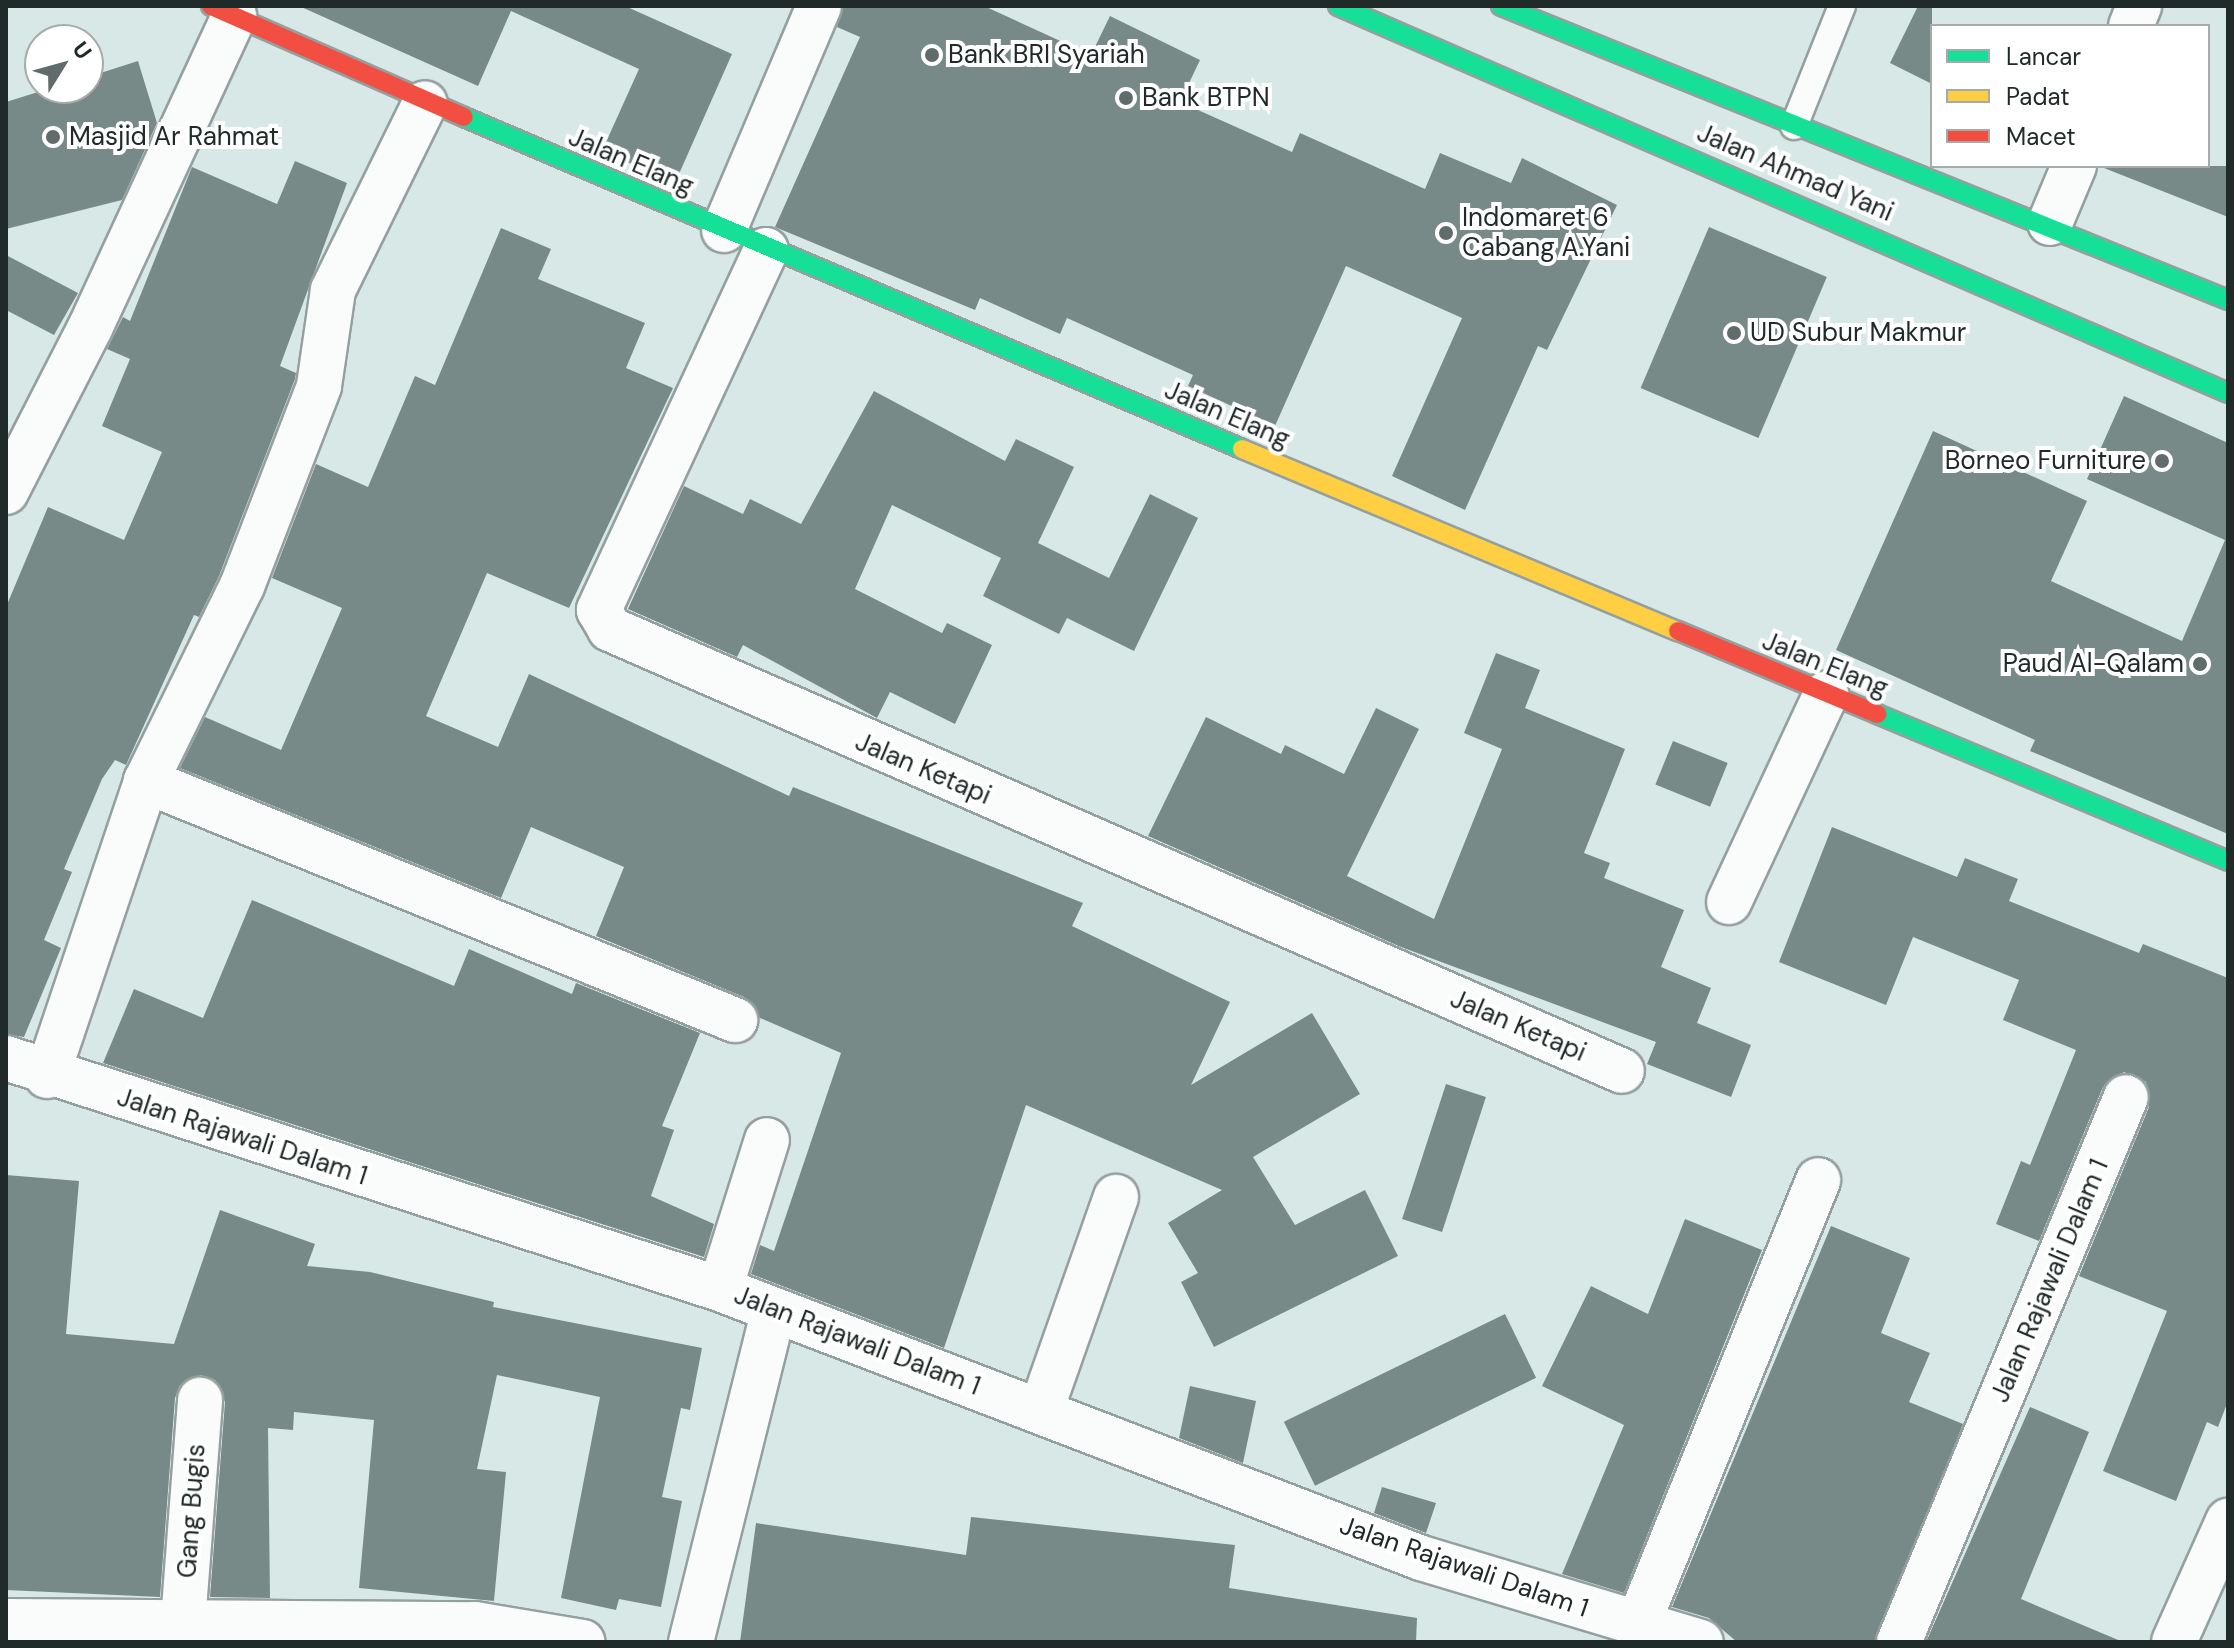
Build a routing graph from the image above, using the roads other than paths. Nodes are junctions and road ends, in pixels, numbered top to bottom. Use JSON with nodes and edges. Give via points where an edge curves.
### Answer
{"nodes":[{"id":1,"x":819,"y":6,"type":"edge"},
{"id":2,"x":1338,"y":6,"type":"edge"},
{"id":3,"x":1501,"y":6,"type":"edge"},
{"id":4,"x":1842,"y":6,"type":"edge"},
{"id":5,"x":222,"y":11,"type":"edge"},
{"id":6,"x":425,"y":103,"type":"junction"},
{"id":7,"x":1794,"y":126,"type":"junction"},
{"id":8,"x":2073,"y":168,"type":"edge"},
{"id":9,"x":2050,"y":223,"type":"junction"},
{"id":10,"x":724,"y":230,"type":"junction"},
{"id":11,"x":766,"y":250,"type":"junction"},
{"id":12,"x":2228,"y":300,"type":"edge"},
{"id":13,"x":2228,"y":393,"type":"edge"},
{"id":14,"x":6,"y":492,"type":"edge"},
{"id":15,"x":1826,"y":694,"type":"junction"},
{"id":16,"x":146,"y":781,"type":"junction"},
{"id":17,"x":2228,"y":861,"type":"edge"},
{"id":18,"x":1729,"y":902,"type":"dead end"},
{"id":19,"x":735,"y":1020,"type":"dead end"},
{"id":20,"x":6,"y":1058,"type":"edge"},
{"id":21,"x":1622,"y":1071,"type":"dead end"},
{"id":22,"x":47,"y":1076,"type":"junction"},
{"id":23,"x":2126,"y":1097,"type":"dead end"},
{"id":24,"x":767,"y":1140,"type":"dead end"},
{"id":25,"x":1818,"y":1180,"type":"dead end"},
{"id":26,"x":1116,"y":1197,"type":"dead end"},
{"id":27,"x":720,"y":1289,"type":"junction"},
{"id":28,"x":773,"y":1313,"type":"junction"},
{"id":29,"x":200,"y":1400,"type":"dead end"},
{"id":30,"x":1041,"y":1410,"type":"junction"},
{"id":31,"x":2228,"y":1521,"type":"edge"},
{"id":32,"x":6,"y":1621,"type":"edge"},
{"id":33,"x":183,"y":1622,"type":"junction"},
{"id":34,"x":1638,"y":1624,"type":"junction"},
{"id":35,"x":476,"y":1633,"type":"edge"},
{"id":36,"x":582,"y":1642,"type":"edge"},
{"id":37,"x":691,"y":1642,"type":"edge"},
{"id":38,"x":1701,"y":1642,"type":"edge"},
{"id":39,"x":1899,"y":1642,"type":"edge"},
{"id":40,"x":2174,"y":1642,"type":"edge"}],
"edges":[{"from":1,"to":10,"type":"street"},
{"from":2,"to":13,"type":"street","name":"Jalan Ahmad Yani","via":[[1970,276]]},
{"from":3,"to":7,"type":"street","name":"Jalan Ahmad Yani"},
{"from":4,"to":7,"type":"lane"},
{"from":5,"to":6,"type":"street","name":"Jalan Elang"},
{"from":5,"to":14,"type":"street","via":[[90,328]]},
{"from":6,"to":10,"type":"street","name":"Jalan Elang"},
{"from":6,"to":16,"type":"street","via":[[333,290],[319,386],[242,586]]},
{"from":7,"to":9,"type":"street","name":"Jalan Ahmad Yani"},
{"from":8,"to":9,"type":"street"},
{"from":9,"to":12,"type":"street","name":"Jalan Ahmad Yani"},
{"from":10,"to":11,"type":"street","name":"Jalan Elang"},
{"from":11,"to":15,"type":"street","name":"Jalan Elang"},
{"from":11,"to":21,"type":"street","name":"Jalan Ketapi","via":[[599,610],[610,629]]},
{"from":15,"to":17,"type":"street","name":"Jalan Elang"},
{"from":15,"to":18,"type":"street"},
{"from":16,"to":19,"type":"street"},
{"from":16,"to":22,"type":"street"},
{"from":20,"to":22,"type":"street","name":"Jalan Rajawali Dalam 1"},
{"from":22,"to":27,"type":"street","name":"Jalan Rajawali Dalam 1"},
{"from":23,"to":39,"type":"street","name":"Jalan Rajawali Dalam 1"},
{"from":24,"to":27,"type":"street"},
{"from":25,"to":34,"type":"street"},
{"from":26,"to":30,"type":"street"},
{"from":27,"to":28,"type":"street","name":"Jalan Rajawali Dalam 1"},
{"from":28,"to":30,"type":"street","name":"Jalan Rajawali Dalam 1"},
{"from":28,"to":37,"type":"street"},
{"from":29,"to":33,"type":"street","name":"Gang Bugis"},
{"from":30,"to":34,"type":"street","name":"Jalan Rajawali Dalam 1","via":[[1421,1558]]},
{"from":31,"to":40,"type":"street"},
{"from":32,"to":33,"type":"street"},
{"from":33,"to":35,"type":"street"},
{"from":34,"to":38,"type":"street","name":"Jalan Rajawali Dalam 1"},
{"from":35,"to":36,"type":"street"}]}
